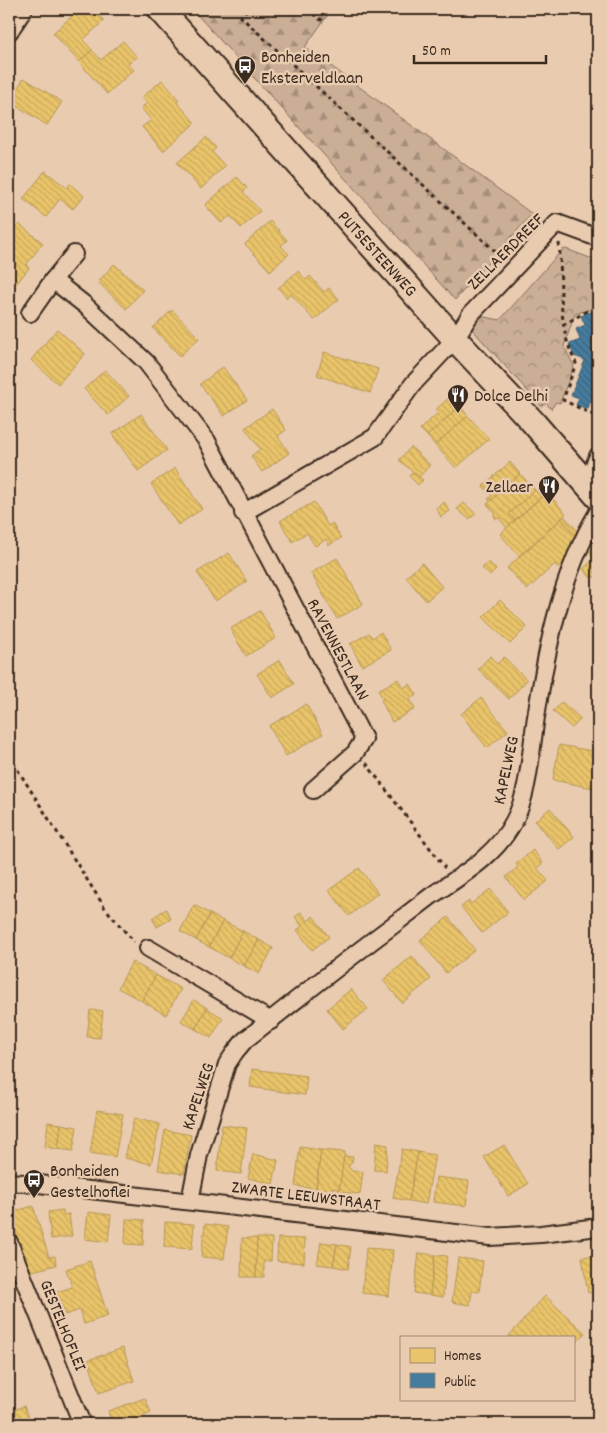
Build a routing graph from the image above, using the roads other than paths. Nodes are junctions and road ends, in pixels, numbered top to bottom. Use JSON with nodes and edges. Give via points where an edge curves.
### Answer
{"nodes":[{"id":1,"x":24,"y":9,"type":"edge"},
{"id":2,"x":160,"y":9,"type":"edge"},
{"id":3,"x":9,"y":32,"type":"edge"},
{"id":4,"x":598,"y":238,"type":"edge"},
{"id":5,"x":74,"y":254,"type":"dead end"},
{"id":6,"x":53,"y":280,"type":"junction"},
{"id":7,"x":30,"y":313,"type":"dead end"},
{"id":8,"x":455,"y":339,"type":"junction"},
{"id":9,"x":598,"y":456,"type":"edge"},
{"id":10,"x":593,"y":491,"type":"edge"},
{"id":11,"x":598,"y":512,"type":"edge"},
{"id":12,"x":244,"y":513,"type":"junction"},
{"id":13,"x":313,"y":790,"type":"dead end"},
{"id":14,"x":148,"y":948,"type":"road end"},
{"id":15,"x":271,"y":1020,"type":"junction"},
{"id":16,"x":9,"y":1182,"type":"edge"},
{"id":17,"x":190,"y":1201,"type":"junction"},
{"id":18,"x":598,"y":1227,"type":"edge"},
{"id":19,"x":9,"y":1242,"type":"edge"},
{"id":20,"x":82,"y":1424,"type":"edge"}],
"edges":[{"from":1,"to":3,"type":"street"},
{"from":2,"to":8,"type":"main road","name":"PUTSESTEENWEG"},
{"from":4,"to":8,"type":"street","name":"ZELLAERDREEF","via":[[557,223],[470,315]]},
{"from":5,"to":6,"type":"street"},
{"from":6,"to":7,"type":"street"},
{"from":6,"to":12,"type":"street","name":"RAVENNESTLAAN","via":[[146,362],[207,441]]},
{"from":8,"to":10,"type":"main road","name":"PUTSESTEENWEG"},
{"from":8,"to":12,"type":"street","via":[[413,384],[375,437]]},
{"from":9,"to":10,"type":"street"},
{"from":11,"to":15,"type":"street","name":"KAPELWEG","via":[[577,552],[560,601],[526,779],[515,820],[492,851],[474,867],[428,898]]},
{"from":12,"to":13,"type":"street","name":"RAVENNESTLAAN","via":[[364,738],[357,750]]},
{"from":14,"to":15,"type":"street"},
{"from":15,"to":17,"type":"street","name":"KAPELWEG","via":[[246,1040],[227,1064],[199,1155]]},
{"from":16,"to":17,"type":"street","name":"ZWARTE LEEUWSTRAAT"},
{"from":17,"to":18,"type":"street","name":"ZWARTE LEEUWSTRAAT","via":[[490,1237]]},
{"from":19,"to":20,"type":"street","name":"GESTELHOFLEI"}]}
